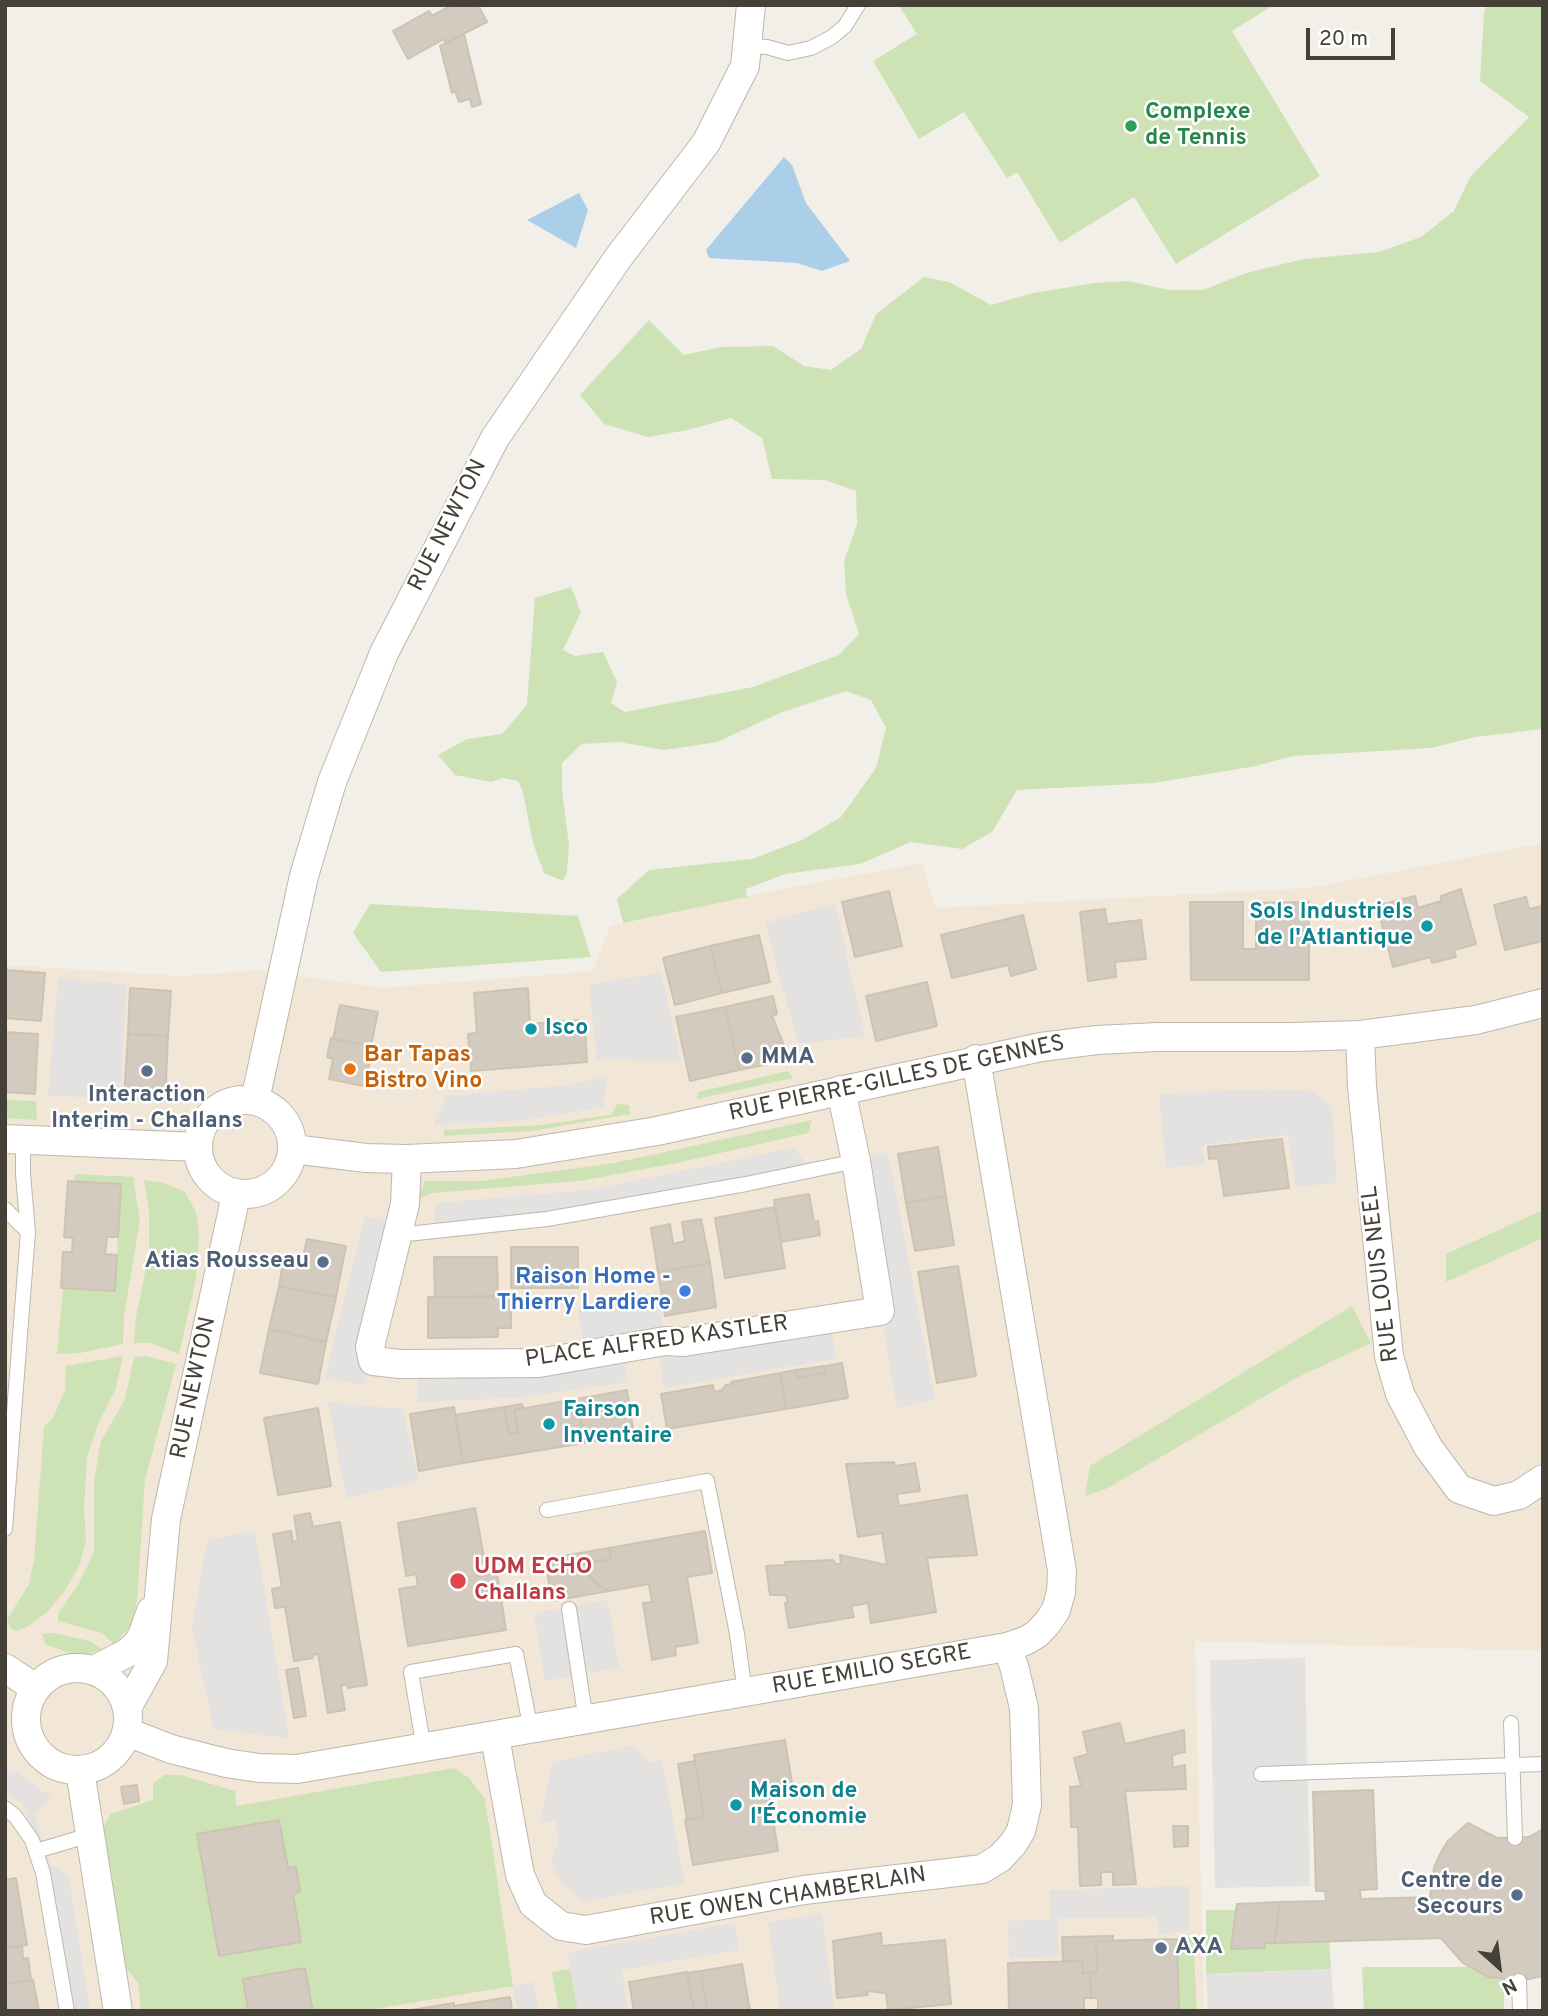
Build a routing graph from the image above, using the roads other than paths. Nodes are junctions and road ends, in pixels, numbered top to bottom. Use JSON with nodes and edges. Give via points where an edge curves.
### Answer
{"nodes":[{"id":1,"x":751,"y":5,"type":"edge"},
{"id":2,"x":858,"y":5,"type":"edge"},
{"id":3,"x":747,"y":46,"type":"junction"},
{"id":4,"x":1543,"y":1003,"type":"edge"},
{"id":5,"x":1360,"y":1035,"type":"junction"},
{"id":6,"x":976,"y":1059,"type":"junction"},
{"id":7,"x":841,"y":1090,"type":"junction"},
{"id":8,"x":255,"y":1100,"type":"junction"},
{"id":9,"x":14,"y":1140,"type":"edge"},
{"id":10,"x":198,"y":1147,"type":"junction"},
{"id":11,"x":293,"y":1149,"type":"junction"},
{"id":12,"x":407,"y":1159,"type":"junction"},
{"id":13,"x":856,"y":1161,"type":"junction"},
{"id":14,"x":236,"y":1195,"type":"junction"},
{"id":15,"x":5,"y":1209,"type":"edge"},
{"id":16,"x":28,"y":1232,"type":"junction"},
{"id":17,"x":398,"y":1235,"type":"junction"},
{"id":18,"x":1543,"y":1479,"type":"edge"},
{"id":19,"x":547,"y":1510,"type":"dead end"},
{"id":20,"x":5,"y":1529,"type":"edge"},
{"id":21,"x":162,"y":1582,"type":"junction"},
{"id":22,"x":569,"y":1609,"type":"dead end"},
{"id":23,"x":1007,"y":1647,"type":"junction"},
{"id":24,"x":5,"y":1668,"type":"edge"},
{"id":25,"x":94,"y":1670,"type":"junction"},
{"id":26,"x":34,"y":1688,"type":"junction"},
{"id":27,"x":745,"y":1693,"type":"junction"},
{"id":28,"x":127,"y":1719,"type":"junction"},
{"id":29,"x":586,"y":1721,"type":"junction"},
{"id":30,"x":15,"y":1722,"type":"edge"},
{"id":31,"x":1511,"y":1723,"type":"dead end"},
{"id":32,"x":531,"y":1730,"type":"junction"},
{"id":33,"x":495,"y":1737,"type":"junction"},
{"id":34,"x":424,"y":1749,"type":"junction"},
{"id":35,"x":1543,"y":1765,"type":"edge"},
{"id":36,"x":1513,"y":1766,"type":"junction"},
{"id":37,"x":80,"y":1770,"type":"junction"},
{"id":38,"x":1261,"y":1774,"type":"dead end"},
{"id":39,"x":5,"y":1808,"type":"edge"},
{"id":40,"x":90,"y":1835,"type":"junction"},
{"id":41,"x":1516,"y":1838,"type":"dead end"},
{"id":42,"x":36,"y":1851,"type":"junction"},
{"id":43,"x":1519,"y":1981,"type":"dead end"},
{"id":44,"x":67,"y":2011,"type":"edge"},
{"id":45,"x":118,"y":2011,"type":"edge"},
{"id":46,"x":1520,"y":2011,"type":"edge"}],
"edges":[{"from":1,"to":3,"type":"street","name":"RUE NEWTON"},
{"from":2,"to":3,"type":"lane","via":[[845,26],[811,48],[788,53]]},
{"from":3,"to":8,"type":"street","name":"RUE NEWTON","via":[[745,66],[706,143],[618,258],[495,438],[384,653],[332,782],[304,876]]},
{"from":4,"to":5,"type":"street","name":"RUE PIERRE-GILLES DE GENNES","via":[[1476,1020]]},
{"from":5,"to":6,"type":"street","name":"RUE PIERRE-GILLES DE GENNES","via":[[1097,1040]]},
{"from":5,"to":18,"type":"street","name":"RUE LOUIS NEEL","via":[[1388,1356],[1400,1394],[1428,1447],[1459,1489],[1494,1501],[1519,1495]]},
{"from":6,"to":7,"type":"street","name":"RUE PIERRE-GILLES DE GENNES"},
{"from":6,"to":23,"type":"street","name":"RUE EMILIO SEGRE","via":[[1062,1570],[1061,1592],[1048,1622],[1025,1641]]},
{"from":7,"to":12,"type":"street","name":"RUE PIERRE-GILLES DE GENNES","via":[[600,1142],[516,1154]]},
{"from":7,"to":13,"type":"street","name":"PLACE ALFRED KASTLER"},
{"from":8,"to":10,"type":"street","via":[[228,1102],[206,1118]]},
{"from":8,"to":11,"type":"street","via":[[275,1110],[289,1127]]},
{"from":9,"to":10,"type":"street"},
{"from":9,"to":16,"type":"lane","via":[[23,1174]]},
{"from":10,"to":14,"type":"street","via":[[200,1166],[215,1185]]},
{"from":11,"to":12,"type":"street","name":"RUE PIERRE-GILLES DE GENNES"},
{"from":11,"to":14,"type":"street","via":[[285,1175],[263,1192]]},
{"from":12,"to":17,"type":"street","name":"PLACE ALFRED KASTLER"},
{"from":13,"to":17,"type":"lane","via":[[547,1219]]},
{"from":13,"to":17,"type":"street","name":"PLACE ALFRED KASTLER","via":[[880,1311],[539,1363],[373,1361],[370,1347]]},
{"from":14,"to":21,"type":"street","name":"RUE NEWTON","via":[[166,1519]]},
{"from":15,"to":16,"type":"lane"},
{"from":16,"to":20,"type":"lane"},
{"from":19,"to":27,"type":"lane","via":[[707,1481]]},
{"from":21,"to":25,"type":"street","name":"RUE NEWTON","via":[[136,1645]]},
{"from":21,"to":28,"type":"street","name":"RUE NEWTON","via":[[153,1661]]},
{"from":22,"to":29,"type":"lane"},
{"from":23,"to":27,"type":"street","name":"RUE EMILIO SEGRE"},
{"from":23,"to":33,"type":"street","name":"RUE OWEN CHAMBERLAIN","via":[[1024,1708],[1027,1805],[1013,1844],[982,1869],[804,1890],[586,1930],[561,1926],[533,1904],[520,1875]]},
{"from":24,"to":26,"type":"street"},
{"from":25,"to":26,"type":"street","via":[[61,1669]]},
{"from":25,"to":28,"type":"street","via":[[121,1691]]},
{"from":26,"to":30,"type":"street"},
{"from":27,"to":29,"type":"street","name":"RUE EMILIO SEGRE"},
{"from":28,"to":34,"type":"street","name":"RUE EMILIO SEGRE","via":[[171,1748],[259,1768],[297,1769]]},
{"from":28,"to":37,"type":"street","via":[[122,1744],[114,1754]]},
{"from":29,"to":32,"type":"street","name":"RUE EMILIO SEGRE"},
{"from":30,"to":37,"type":"street","via":[[41,1757],[60,1768]]},
{"from":31,"to":36,"type":"lane"},
{"from":32,"to":33,"type":"street","name":"RUE EMILIO SEGRE"},
{"from":32,"to":34,"type":"lane","via":[[516,1654],[411,1672]]},
{"from":33,"to":34,"type":"street","name":"RUE EMILIO SEGRE"},
{"from":35,"to":36,"type":"lane"},
{"from":36,"to":38,"type":"lane"},
{"from":36,"to":41,"type":"lane"},
{"from":37,"to":40,"type":"street"},
{"from":39,"to":42,"type":"lane","via":[[16,1816]]},
{"from":40,"to":42,"type":"lane"},
{"from":40,"to":45,"type":"street"},
{"from":42,"to":44,"type":"lane"},
{"from":43,"to":46,"type":"lane"}]}
